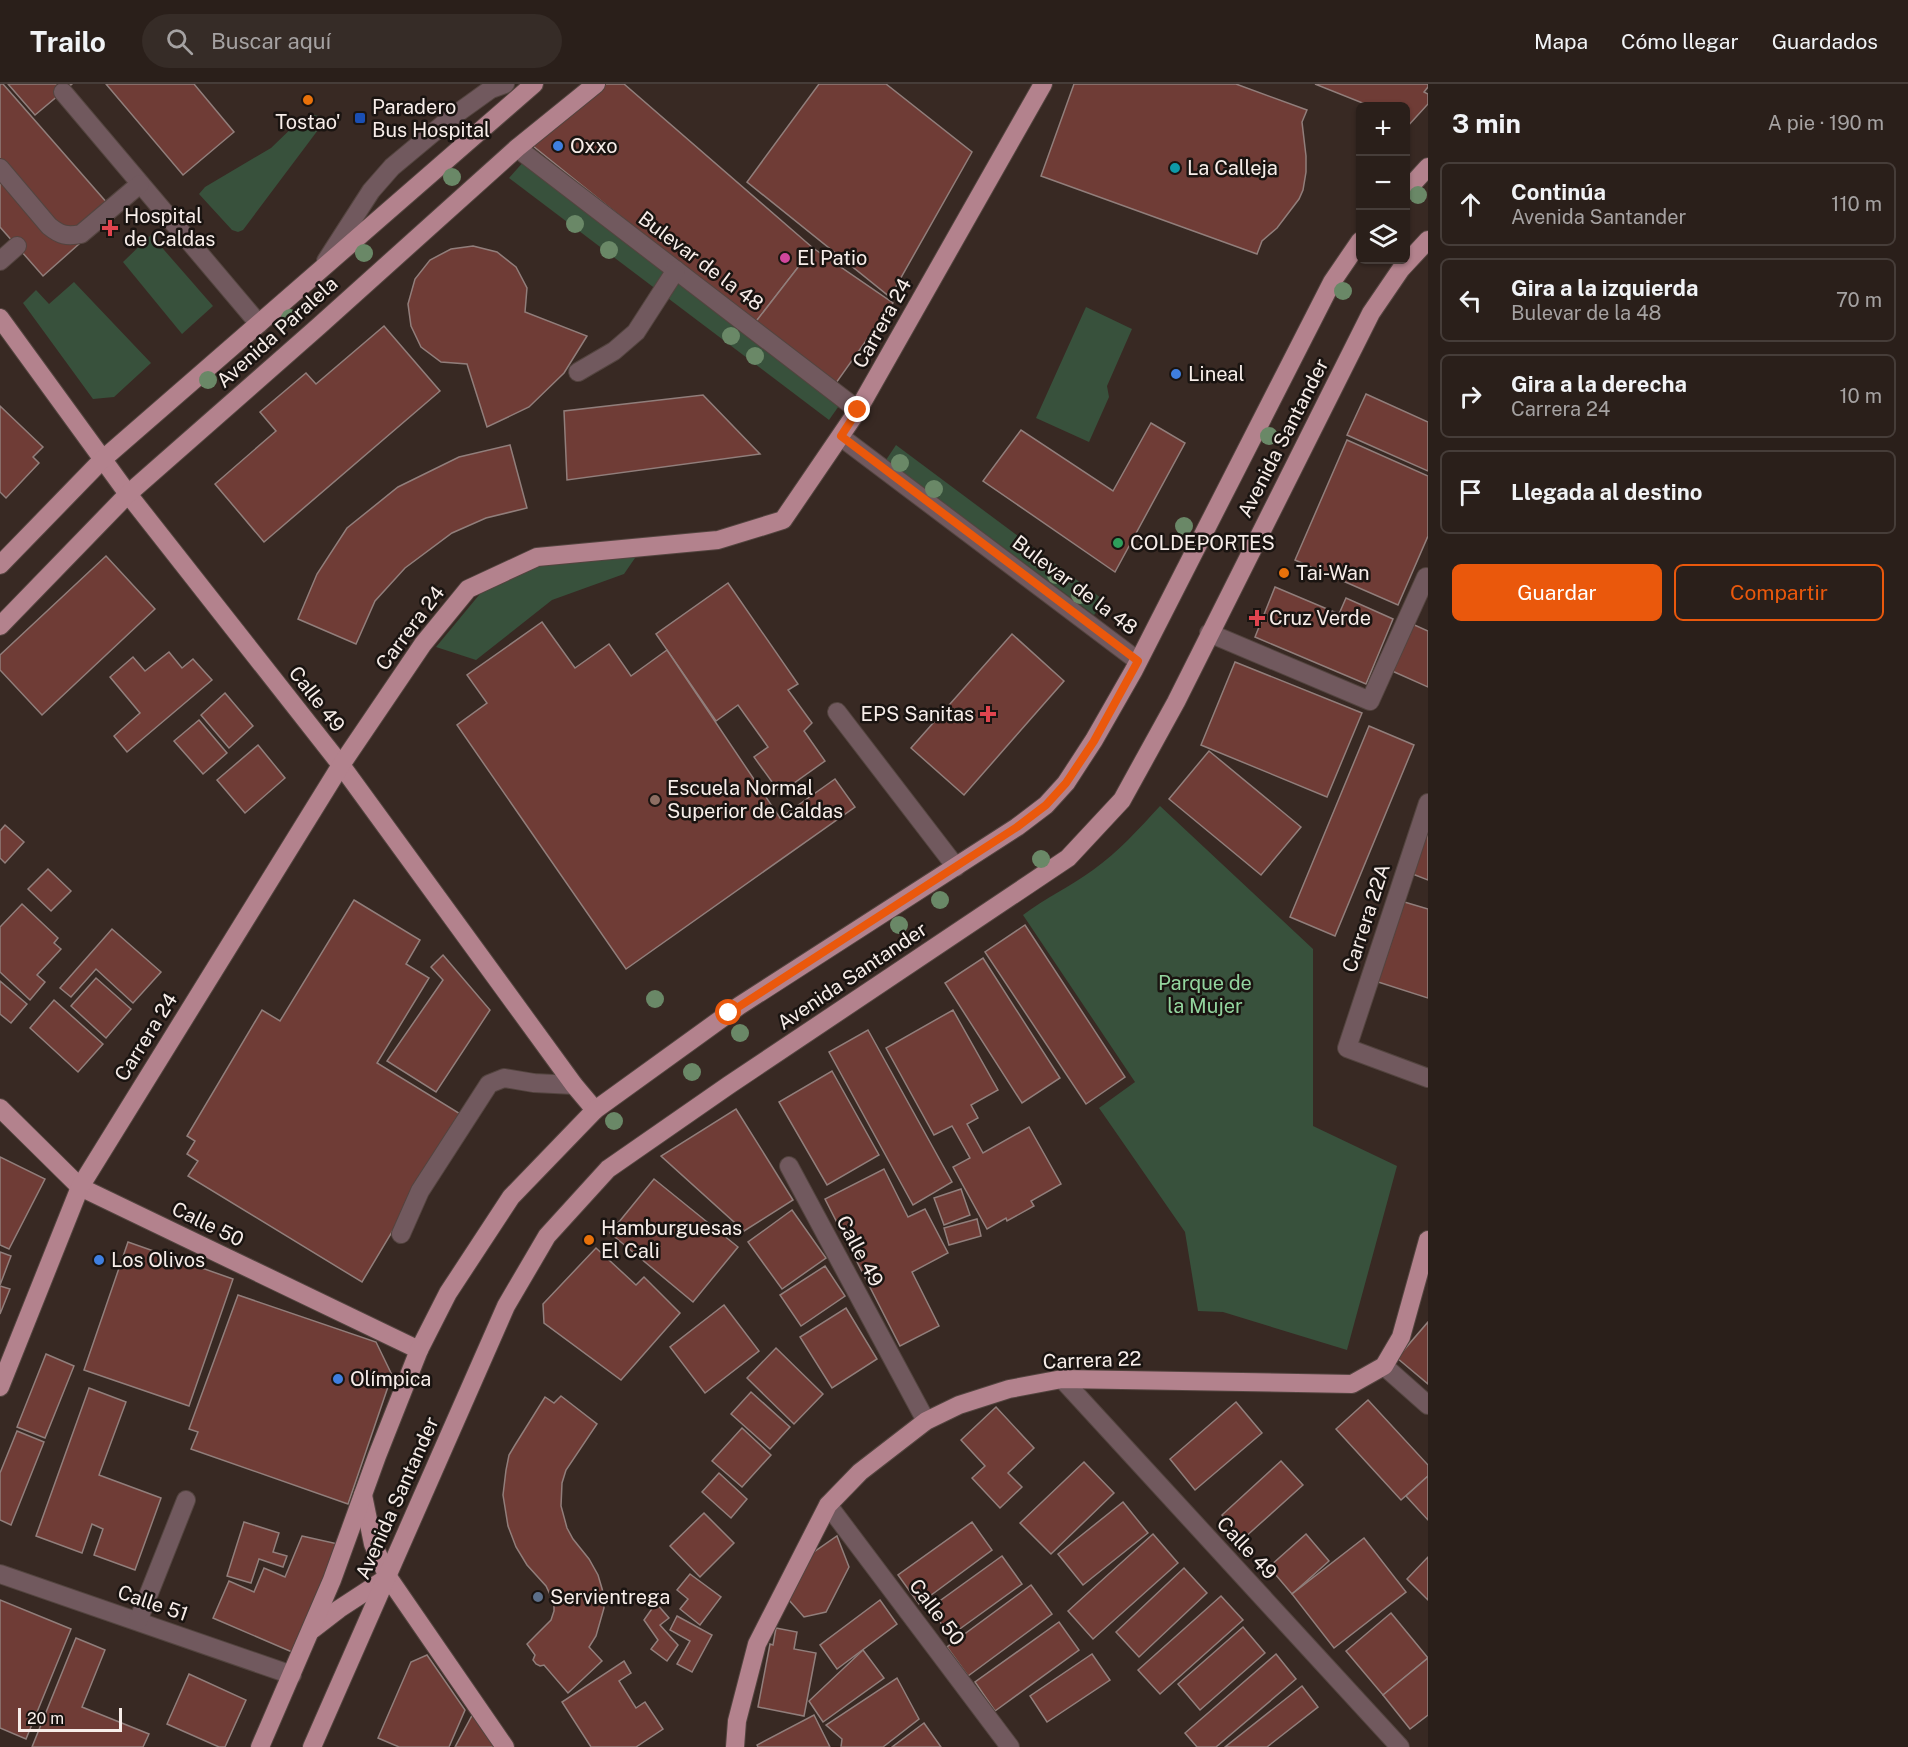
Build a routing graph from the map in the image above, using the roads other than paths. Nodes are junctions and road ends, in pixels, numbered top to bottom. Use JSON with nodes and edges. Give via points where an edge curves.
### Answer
{"nodes":[{"id":1,"x":505,"y":84,"type":"edge"},
{"id":2,"x":534,"y":84,"type":"edge"},
{"id":3,"x":596,"y":84,"type":"edge"},
{"id":4,"x":1043,"y":84,"type":"edge"},
{"id":5,"x":63,"y":92,"type":"dead end"},
{"id":6,"x":517,"y":148,"type":"junction"},
{"id":7,"x":1428,"y":167,"type":"edge"},
{"id":8,"x":0,"y":168,"type":"edge"},
{"id":9,"x":141,"y":184,"type":"junction"},
{"id":10,"x":1410,"y":187,"type":"edge"},
{"id":11,"x":1428,"y":240,"type":"edge"},
{"id":12,"x":17,"y":246,"type":"dead end"},
{"id":13,"x":1356,"y":247,"type":"edge"},
{"id":14,"x":0,"y":261,"type":"edge"},
{"id":15,"x":676,"y":270,"type":"junction"},
{"id":16,"x":320,"y":271,"type":"junction"},
{"id":17,"x":0,"y":318,"type":"edge"},
{"id":18,"x":258,"y":324,"type":"junction"},
{"id":19,"x":578,"y":372,"type":"dead end"},
{"id":20,"x":858,"y":410,"type":"junction"},
{"id":21,"x":841,"y":436,"type":"junction"},
{"id":22,"x":102,"y":460,"type":"junction"},
{"id":23,"x":128,"y":494,"type":"junction"},
{"id":24,"x":0,"y":565,"type":"edge"},
{"id":25,"x":1426,"y":577,"type":"dead end"},
{"id":26,"x":0,"y":626,"type":"edge"},
{"id":27,"x":1209,"y":633,"type":"junction"},
{"id":28,"x":1138,"y":661,"type":"junction"},
{"id":29,"x":837,"y":711,"type":"dead end"},
{"id":30,"x":341,"y":765,"type":"junction"},
{"id":31,"x":1428,"y":803,"type":"edge"},
{"id":32,"x":956,"y":867,"type":"junction"},
{"id":33,"x":1428,"y":1078,"type":"edge"},
{"id":34,"x":574,"y":1085,"type":"junction"},
{"id":35,"x":0,"y":1108,"type":"edge"},
{"id":36,"x":595,"y":1110,"type":"junction"},
{"id":37,"x":789,"y":1166,"type":"dead end"},
{"id":38,"x":80,"y":1187,"type":"junction"},
{"id":39,"x":401,"y":1234,"type":"dead end"},
{"id":40,"x":1428,"y":1240,"type":"edge"},
{"id":41,"x":419,"y":1350,"type":"junction"},
{"id":42,"x":1384,"y":1366,"type":"junction"},
{"id":43,"x":1062,"y":1379,"type":"junction"},
{"id":44,"x":0,"y":1387,"type":"edge"},
{"id":45,"x":1428,"y":1405,"type":"edge"},
{"id":46,"x":926,"y":1421,"type":"junction"},
{"id":47,"x":363,"y":1495,"type":"junction"},
{"id":48,"x":186,"y":1500,"type":"dead end"},
{"id":49,"x":828,"y":1505,"type":"junction"},
{"id":50,"x":0,"y":1574,"type":"edge"},
{"id":51,"x":388,"y":1577,"type":"junction"},
{"id":52,"x":138,"y":1621,"type":"junction"},
{"id":53,"x":311,"y":1631,"type":"junction"},
{"id":54,"x":292,"y":1675,"type":"junction"},
{"id":55,"x":260,"y":1747,"type":"edge"},
{"id":56,"x":312,"y":1747,"type":"edge"},
{"id":57,"x":505,"y":1747,"type":"edge"},
{"id":58,"x":735,"y":1747,"type":"edge"},
{"id":59,"x":1010,"y":1747,"type":"edge"},
{"id":60,"x":1400,"y":1747,"type":"edge"}],
"edges":[{"from":1,"to":16,"type":"street","via":[[491,89],[452,117],[392,167],[371,190]]},
{"from":2,"to":16,"type":"main road","name":"Avenida Paralela"},
{"from":3,"to":6,"type":"main road","name":"Avenida Paralela"},
{"from":4,"to":20,"type":"main road","name":"Carrera 24"},
{"from":5,"to":9,"type":"street"},
{"from":6,"to":15,"type":"street","name":"Bulevar de la 48"},
{"from":6,"to":23,"type":"main road","name":"Avenida Paralela"},
{"from":7,"to":10,"type":"main road"},
{"from":8,"to":9,"type":"street","via":[[50,226],[68,237],[81,234]]},
{"from":9,"to":18,"type":"street"},
{"from":11,"to":27,"type":"main road","name":"Avenida Santander","via":[[1401,269],[1371,313]]},
{"from":12,"to":14,"type":"street"},
{"from":13,"to":28,"type":"main road","name":"Avenida Santander","via":[[1332,282]]},
{"from":15,"to":19,"type":"street","via":[[636,332],[614,351]]},
{"from":15,"to":20,"type":"street","name":"Bulevar de la 48"},
{"from":16,"to":18,"type":"main road","name":"Avenida Paralela"},
{"from":17,"to":22,"type":"main road","name":"Calle 49"},
{"from":18,"to":22,"type":"main road","name":"Avenida Paralela"},
{"from":20,"to":21,"type":"main road","name":"Carrera 24"},
{"from":21,"to":28,"type":"street","name":"Bulevar de la 48"},
{"from":21,"to":30,"type":"main road","name":"Carrera 24","via":[[783,520],[718,540],[537,557],[468,589],[423,644]]},
{"from":22,"to":23,"type":"main road","name":"Calle 49"},
{"from":22,"to":24,"type":"main road","name":"Avenida Paralela"},
{"from":23,"to":26,"type":"main road","name":"Avenida Paralela"},
{"from":23,"to":30,"type":"main road","name":"Calle 49"},
{"from":25,"to":27,"type":"street","via":[[1370,701]]},
{"from":27,"to":51,"type":"main road","name":"Avenida Santander","via":[[1122,800],[1068,858],[608,1169],[548,1236],[506,1306]]},
{"from":28,"to":32,"type":"main road","name":"Avenida Santander","via":[[1094,741],[1059,791],[1039,811]]},
{"from":29,"to":32,"type":"street"},
{"from":30,"to":34,"type":"main road","name":"Calle 49"},
{"from":30,"to":38,"type":"main road","name":"Carrera 24"},
{"from":31,"to":33,"type":"street","name":"Carrera 22A","via":[[1347,1048]]},
{"from":32,"to":36,"type":"main road","name":"Avenida Santander","via":[[739,1006]]},
{"from":34,"to":36,"type":"main road","name":"Calle 49"},
{"from":34,"to":39,"type":"street","via":[[504,1078],[489,1084],[420,1191]]},
{"from":35,"to":38,"type":"main road","name":"Calle 50"},
{"from":36,"to":41,"type":"main road","name":"Avenida Santander","via":[[511,1197],[448,1293]]},
{"from":37,"to":46,"type":"street","name":"Calle 49"},
{"from":38,"to":41,"type":"main road","name":"Calle 50"},
{"from":38,"to":44,"type":"main road","name":"Carrera 24"},
{"from":40,"to":42,"type":"main road","via":[[1401,1337]]},
{"from":41,"to":47,"type":"main road","name":"Avenida Santander"},
{"from":42,"to":43,"type":"main road","name":"Carrera 22","via":[[1352,1384]]},
{"from":42,"to":45,"type":"street"},
{"from":43,"to":46,"type":"main road","name":"Carrera 22","via":[[1009,1389],[959,1405]]},
{"from":43,"to":60,"type":"street","name":"Calle 49"},
{"from":46,"to":49,"type":"main road","name":"Carrera 22","via":[[860,1472]]},
{"from":47,"to":51,"type":"main road","via":[[373,1544]]},
{"from":47,"to":53,"type":"main road","name":"Avenida Santander"},
{"from":48,"to":52,"type":"street"},
{"from":49,"to":58,"type":"main road","name":"Carrera 22","via":[[757,1644],[737,1721]]},
{"from":49,"to":59,"type":"street","name":"Calle 50"},
{"from":50,"to":52,"type":"street","name":"Calle 51"},
{"from":51,"to":53,"type":"main road"},
{"from":51,"to":56,"type":"main road","name":"Avenida Santander"},
{"from":51,"to":57,"type":"main road"},
{"from":52,"to":54,"type":"street","name":"Calle 51"},
{"from":53,"to":54,"type":"main road","name":"Avenida Santander"},
{"from":54,"to":55,"type":"main road","name":"Avenida Santander"}]}
